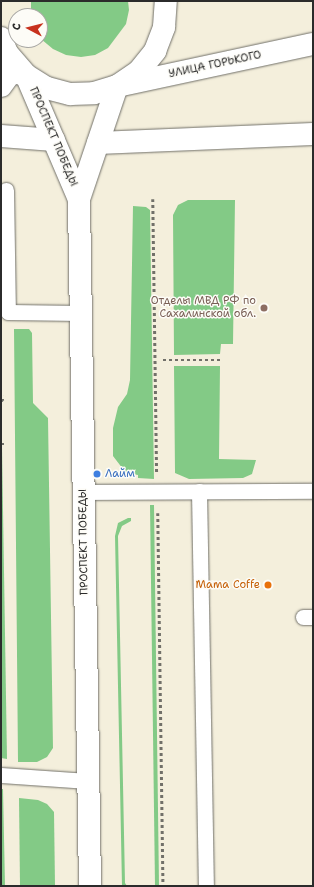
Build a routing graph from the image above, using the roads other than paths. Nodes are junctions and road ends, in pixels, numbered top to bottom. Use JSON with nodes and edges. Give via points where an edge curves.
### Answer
{"nodes":[{"id":1,"x":166,"y":1,"type":"edge"},
{"id":2,"x":1,"y":38,"type":"edge"},
{"id":3,"x":313,"y":44,"type":"edge"},
{"id":4,"x":10,"y":76,"type":"edge"},
{"id":5,"x":117,"y":86,"type":"junction"},
{"id":6,"x":313,"y":134,"type":"edge"},
{"id":7,"x":1,"y":136,"type":"edge"},
{"id":8,"x":54,"y":140,"type":"junction"},
{"id":9,"x":98,"y":143,"type":"junction"},
{"id":10,"x":6,"y":190,"type":"dead end"},
{"id":11,"x":79,"y":199,"type":"junction"},
{"id":12,"x":81,"y":313,"type":"junction"},
{"id":13,"x":199,"y":491,"type":"junction"},
{"id":14,"x":313,"y":491,"type":"edge"},
{"id":15,"x":84,"y":492,"type":"junction"},
{"id":16,"x":1,"y":775,"type":"edge"},
{"id":17,"x":88,"y":781,"type":"junction"},
{"id":18,"x":90,"y":886,"type":"edge"},
{"id":19,"x":206,"y":886,"type":"edge"}],
"edges":[{"from":1,"to":5,"type":"main road","via":[[164,27],[155,51],[139,71]]},
{"from":2,"to":4,"type":"main road","via":[[7,53]]},
{"from":3,"to":5,"type":"main road","name":"УЛИЦА ГОРЬКОГО"},
{"from":4,"to":5,"type":"main road","via":[[70,94],[94,93]]},
{"from":4,"to":8,"type":"main road","name":"ПРОСПЕКТ ПОБЕДЫ"},
{"from":5,"to":9,"type":"main road","name":"ПРОСПЕКТ ПОБЕДЫ"},
{"from":6,"to":9,"type":"main road"},
{"from":7,"to":8,"type":"main road"},
{"from":8,"to":11,"type":"main road","name":"ПРОСПЕКТ ПОБЕДЫ"},
{"from":9,"to":11,"type":"main road","name":"ПРОСПЕКТ ПОБЕДЫ"},
{"from":10,"to":12,"type":"lane","via":[[8,312]]},
{"from":11,"to":12,"type":"main road","name":"ПРОСПЕКТ ПОБЕДЫ"},
{"from":12,"to":15,"type":"main road","name":"ПРОСПЕКТ ПОБЕДЫ"},
{"from":13,"to":14,"type":"lane"},
{"from":13,"to":15,"type":"lane"},
{"from":13,"to":19,"type":"lane"},
{"from":15,"to":17,"type":"main road","name":"ПРОСПЕКТ ПОБЕДЫ"},
{"from":16,"to":17,"type":"lane"},
{"from":17,"to":18,"type":"main road","name":"ПРОСПЕКТ ПОБЕДЫ"}]}
